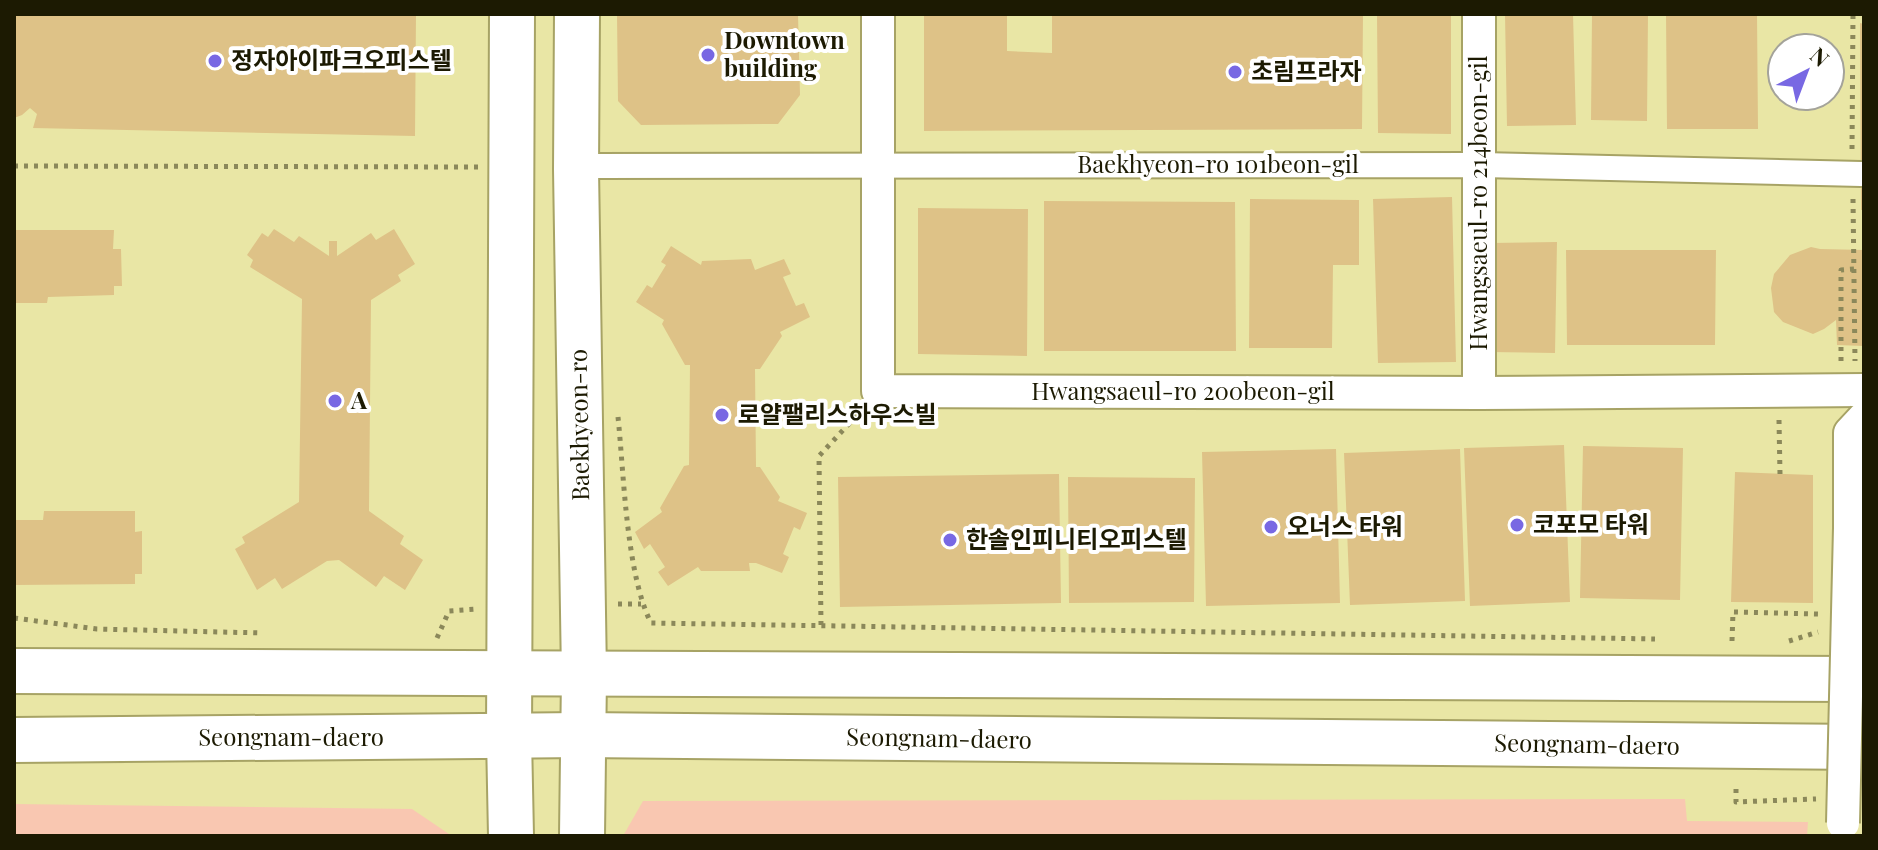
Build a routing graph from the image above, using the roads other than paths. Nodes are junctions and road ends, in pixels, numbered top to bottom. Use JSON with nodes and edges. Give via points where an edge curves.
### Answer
{"nodes":[{"id":1,"x":512,"y":14,"type":"edge"},
{"id":2,"x":577,"y":14,"type":"edge"},
{"id":3,"x":878,"y":14,"type":"edge"},
{"id":4,"x":1479,"y":14,"type":"edge"},
{"id":5,"x":1481,"y":165,"type":"junction"},
{"id":6,"x":876,"y":166,"type":"junction"},
{"id":7,"x":576,"y":169,"type":"junction"},
{"id":8,"x":1861,"y":174,"type":"dead end"},
{"id":9,"x":1864,"y":390,"type":"edge"},
{"id":10,"x":1479,"y":393,"type":"junction"},
{"id":11,"x":1864,"y":418,"type":"edge"},
{"id":12,"x":14,"y":671,"type":"edge"},
{"id":13,"x":510,"y":674,"type":"junction"},
{"id":14,"x":584,"y":675,"type":"junction"},
{"id":15,"x":1864,"y":679,"type":"edge"},
{"id":16,"x":581,"y":735,"type":"junction"},
{"id":17,"x":509,"y":737,"type":"junction"},
{"id":18,"x":14,"y":740,"type":"edge"},
{"id":19,"x":1864,"y":747,"type":"edge"},
{"id":20,"x":1842,"y":830,"type":"edge"},
{"id":21,"x":511,"y":836,"type":"edge"},
{"id":22,"x":582,"y":836,"type":"edge"}],
"edges":[{"from":1,"to":13,"type":"main road"},
{"from":2,"to":7,"type":"main road","name":"Baekhyeon-ro"},
{"from":3,"to":6,"type":"street"},
{"from":4,"to":5,"type":"street","name":"Hwangsaeul-ro 214beon-gil"},
{"from":5,"to":6,"type":"street","name":"Baekhyeon-ro 101beon-gil"},
{"from":5,"to":8,"type":"street","name":"Baekhyeon-ro 101beon-gil"},
{"from":5,"to":10,"type":"street","name":"Hwangsaeul-ro 214beon-gil"},
{"from":6,"to":7,"type":"street","name":"Baekhyeon-ro 101beon-gil"},
{"from":6,"to":10,"type":"street","name":"Hwangsaeul-ro 200beon-gil","via":[[878,391]]},
{"from":7,"to":14,"type":"main road","name":"Baekhyeon-ro"},
{"from":9,"to":10,"type":"street","name":"Hwangsaeul-ro 200beon-gil"},
{"from":11,"to":20,"type":"street","bridge":true,"via":[[1850,433]]},
{"from":12,"to":13,"type":"main road"},
{"from":13,"to":14,"type":"main road"},
{"from":13,"to":17,"type":"main road"},
{"from":14,"to":15,"type":"main road"},
{"from":14,"to":16,"type":"main road","name":"Baekhyeon-ro"},
{"from":16,"to":17,"type":"main road","name":"Seongnam-daero"},
{"from":16,"to":19,"type":"main road","name":"Seongnam-daero"},
{"from":16,"to":22,"type":"main road","name":"Baekhyeon-ro"},
{"from":17,"to":18,"type":"main road","name":"Seongnam-daero"},
{"from":17,"to":21,"type":"main road"}]}
